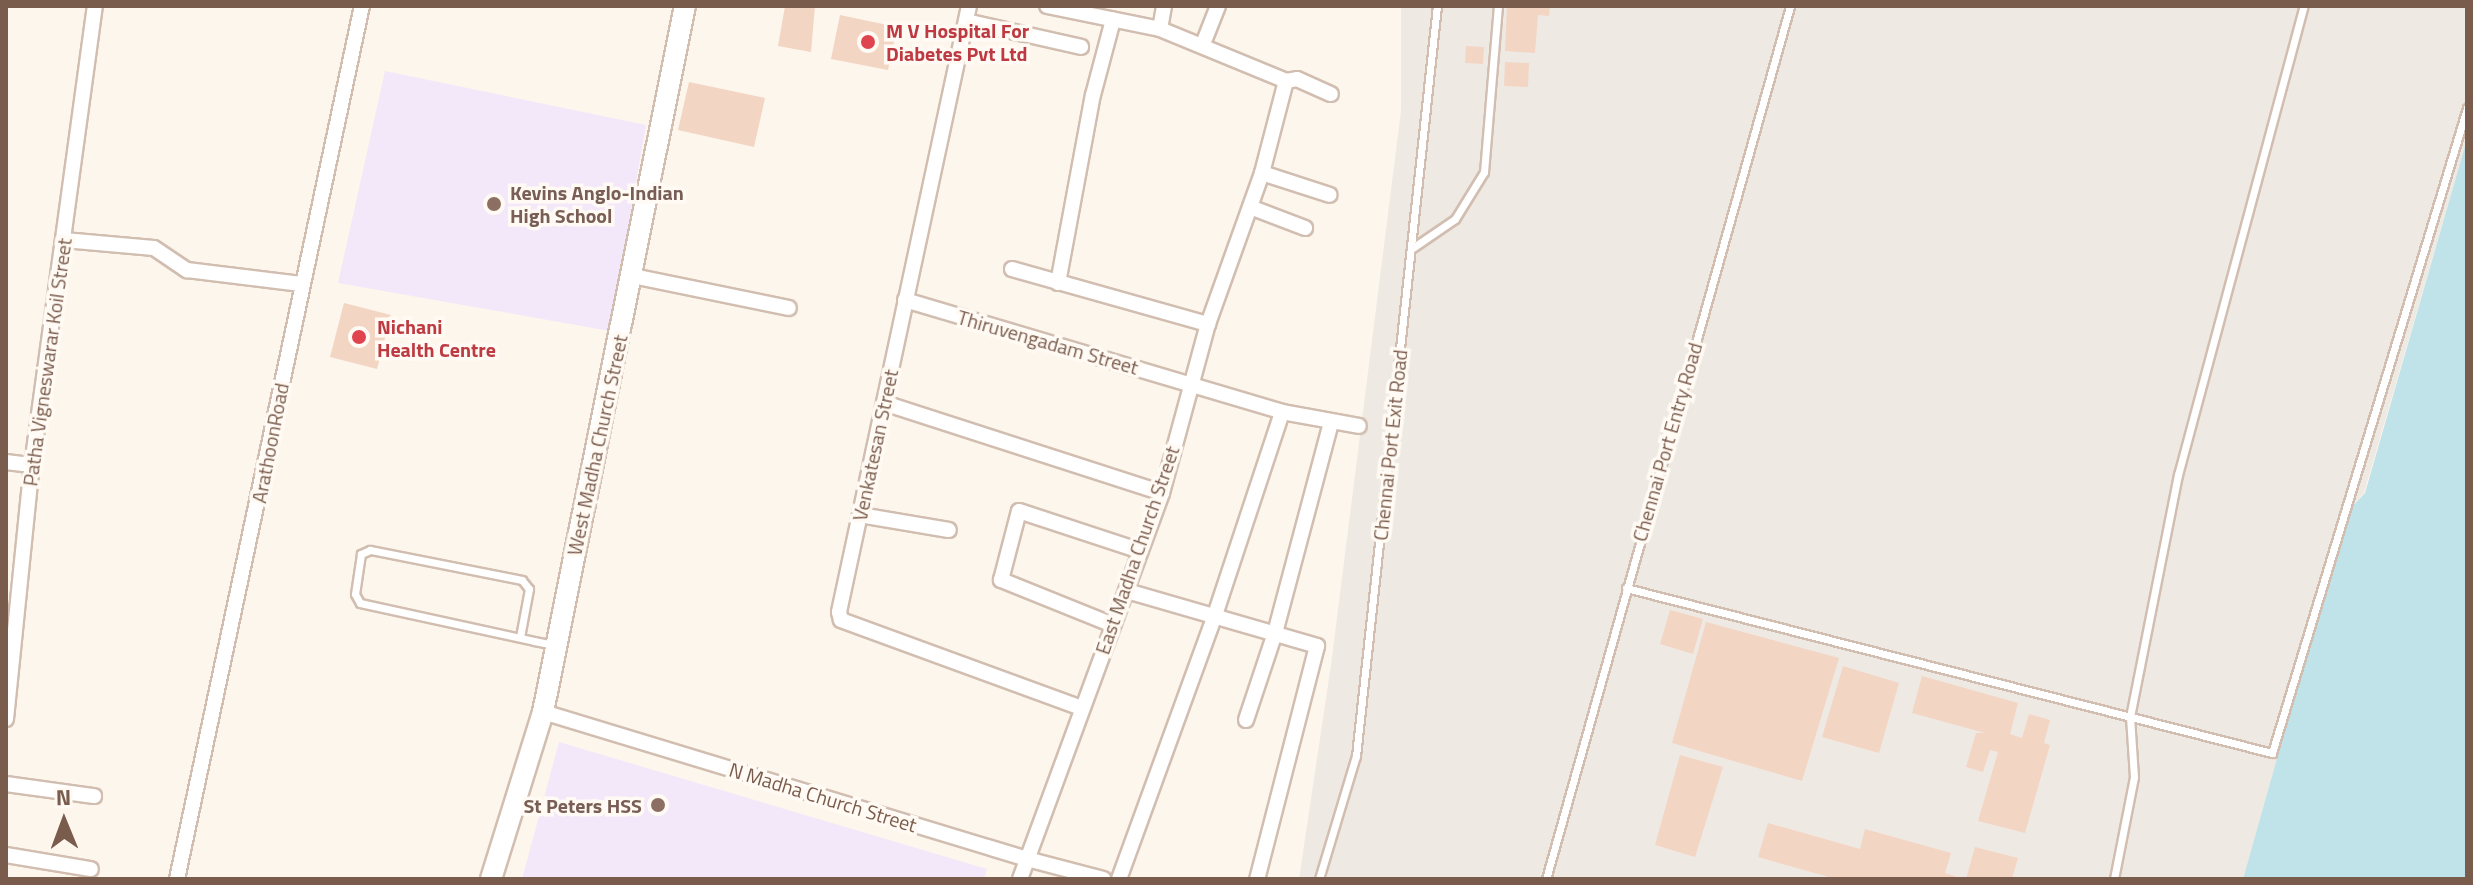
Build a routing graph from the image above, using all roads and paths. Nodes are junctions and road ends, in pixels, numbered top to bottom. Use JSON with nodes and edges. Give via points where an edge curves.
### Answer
{"nodes":[{"id":1,"x":95,"y":6,"type":"edge"},
{"id":2,"x":362,"y":6,"type":"edge"},
{"id":3,"x":685,"y":6,"type":"edge"},
{"id":4,"x":1047,"y":6,"type":"edge"},
{"id":5,"x":1164,"y":6,"type":"edge"},
{"id":6,"x":1218,"y":6,"type":"edge"},
{"id":7,"x":1437,"y":6,"type":"edge"},
{"id":8,"x":1498,"y":6,"type":"edge"},
{"id":9,"x":1790,"y":6,"type":"edge"},
{"id":10,"x":2304,"y":6,"type":"edge"},
{"id":11,"x":967,"y":14,"type":"edge"},
{"id":12,"x":1113,"y":20,"type":"junction"},
{"id":13,"x":1160,"y":29,"type":"junction"},
{"id":14,"x":1203,"y":44,"type":"junction"},
{"id":15,"x":1081,"y":47,"type":"dead end"},
{"id":16,"x":1286,"y":81,"type":"junction"},
{"id":17,"x":1331,"y":94,"type":"dead end"},
{"id":18,"x":2467,"y":108,"type":"edge"},
{"id":19,"x":1262,"y":173,"type":"junction"},
{"id":20,"x":1330,"y":195,"type":"dead end"},
{"id":21,"x":1250,"y":207,"type":"junction"},
{"id":22,"x":1305,"y":228,"type":"dead end"},
{"id":23,"x":64,"y":240,"type":"junction"},
{"id":24,"x":1411,"y":249,"type":"junction"},
{"id":25,"x":1012,"y":269,"type":"dead end"},
{"id":26,"x":633,"y":276,"type":"junction"},
{"id":27,"x":1058,"y":283,"type":"junction"},
{"id":28,"x":301,"y":284,"type":"junction"},
{"id":29,"x":905,"y":300,"type":"junction"},
{"id":30,"x":789,"y":308,"type":"dead end"},
{"id":31,"x":1208,"y":324,"type":"junction"},
{"id":32,"x":1191,"y":384,"type":"junction"},
{"id":33,"x":884,"y":403,"type":"junction"},
{"id":34,"x":1282,"y":412,"type":"junction"},
{"id":35,"x":1331,"y":422,"type":"junction"},
{"id":36,"x":1359,"y":426,"type":"dead end"},
{"id":37,"x":6,"y":462,"type":"edge"},
{"id":38,"x":32,"y":465,"type":"junction"},
{"id":39,"x":1162,"y":493,"type":"junction"},
{"id":40,"x":860,"y":515,"type":"junction"},
{"id":41,"x":949,"y":530,"type":"dead end"},
{"id":42,"x":1141,"y":551,"type":"junction"},
{"id":43,"x":1626,"y":588,"type":"junction"},
{"id":44,"x":1127,"y":591,"type":"junction"},
{"id":45,"x":1215,"y":615,"type":"junction"},
{"id":46,"x":1113,"y":625,"type":"junction"},
{"id":47,"x":1275,"y":633,"type":"junction"},
{"id":48,"x":520,"y":637,"type":"junction"},
{"id":49,"x":555,"y":645,"type":"junction"},
{"id":50,"x":1081,"y":708,"type":"junction"},
{"id":51,"x":543,"y":712,"type":"junction"},
{"id":52,"x":2130,"y":717,"type":"junction"},
{"id":53,"x":6,"y":719,"type":"edge"},
{"id":54,"x":1246,"y":720,"type":"dead end"},
{"id":55,"x":6,"y":784,"type":"edge"},
{"id":56,"x":94,"y":796,"type":"dead end"},
{"id":57,"x":6,"y":855,"type":"edge"},
{"id":58,"x":1027,"y":859,"type":"junction"},
{"id":59,"x":91,"y":869,"type":"dead end"},
{"id":60,"x":177,"y":879,"type":"edge"},
{"id":61,"x":491,"y":879,"type":"edge"},
{"id":62,"x":1020,"y":879,"type":"edge"},
{"id":63,"x":1103,"y":879,"type":"edge"},
{"id":64,"x":1119,"y":879,"type":"edge"},
{"id":65,"x":1257,"y":879,"type":"edge"},
{"id":66,"x":1319,"y":879,"type":"edge"},
{"id":67,"x":1546,"y":879,"type":"edge"},
{"id":68,"x":2114,"y":879,"type":"edge"}],
"edges":[{"from":1,"to":23,"type":"street","name":"Patha Vigneswarar Koil Street"},
{"from":2,"to":28,"type":"street","name":"ArathoonRoad"},
{"from":3,"to":26,"type":"main road","name":"West Madha Church Street"},
{"from":4,"to":12,"type":"street"},
{"from":5,"to":13,"type":"street"},
{"from":6,"to":14,"type":"street"},
{"from":7,"to":24,"type":"lane","name":"Chennai Port Exit Road"},
{"from":8,"to":24,"type":"lane","via":[[1484,172],[1455,219]]},
{"from":9,"to":43,"type":"lane","name":"Chennai Port Entry Road"},
{"from":10,"to":52,"type":"lane","via":[[2178,475]]},
{"from":11,"to":15,"type":"street","name":"Venkatesan Street"},
{"from":11,"to":29,"type":"street","name":"Venkatesan Street"},
{"from":12,"to":13,"type":"street"},
{"from":12,"to":27,"type":"street","via":[[1093,95]]},
{"from":13,"to":14,"type":"street"},
{"from":14,"to":16,"type":"street"},
{"from":16,"to":17,"type":"street","via":[[1297,79]]},
{"from":16,"to":19,"type":"street","name":"East Madha Church Street"},
{"from":18,"to":52,"type":"lane","via":[[2272,753]]},
{"from":19,"to":20,"type":"street"},
{"from":19,"to":21,"type":"street","name":"East Madha Church Street"},
{"from":21,"to":22,"type":"street"},
{"from":21,"to":31,"type":"street","name":"East Madha Church Street"},
{"from":23,"to":28,"type":"street","via":[[154,248],[187,270]]},
{"from":23,"to":38,"type":"street","name":"Patha Vigneswarar Koil Street"},
{"from":24,"to":66,"type":"lane","name":"Chennai Port Exit Road","via":[[1356,756]]},
{"from":25,"to":27,"type":"street"},
{"from":26,"to":30,"type":"street"},
{"from":26,"to":49,"type":"main road","name":"West Madha Church Street"},
{"from":27,"to":31,"type":"street"},
{"from":28,"to":60,"type":"street","name":"ArathoonRoad"},
{"from":29,"to":32,"type":"street","name":"Thiruvengadam Street"},
{"from":29,"to":33,"type":"street","name":"Venkatesan Street"},
{"from":31,"to":32,"type":"street","name":"East Madha Church Street"},
{"from":32,"to":34,"type":"street","name":"Thiruvengadam Street"},
{"from":32,"to":39,"type":"street","name":"East Madha Church Street"},
{"from":33,"to":39,"type":"street"},
{"from":33,"to":40,"type":"street","name":"Venkatesan Street"},
{"from":34,"to":35,"type":"street","name":"Thiruvengadam Street"},
{"from":34,"to":45,"type":"street"},
{"from":35,"to":36,"type":"street","name":"Thiruvengadam Street"},
{"from":35,"to":47,"type":"street"},
{"from":37,"to":38,"type":"street"},
{"from":38,"to":53,"type":"street","name":"Patha Vigneswarar Koil Street"},
{"from":39,"to":42,"type":"street","name":"East Madha Church Street"},
{"from":40,"to":41,"type":"street"},
{"from":40,"to":50,"type":"street","name":"Venkatesan Street","via":[[841,620]]},
{"from":42,"to":44,"type":"street","name":"East Madha Church Street"},
{"from":42,"to":46,"type":"street","via":[[1019,511],[1001,580]]},
{"from":43,"to":52,"type":"lane"},
{"from":43,"to":67,"type":"lane","name":"Chennai Port Entry Road"},
{"from":44,"to":45,"type":"street"},
{"from":44,"to":46,"type":"street","name":"East Madha Church Street"},
{"from":45,"to":47,"type":"street"},
{"from":45,"to":64,"type":"street"},
{"from":46,"to":50,"type":"street","name":"East Madha Church Street"},
{"from":47,"to":54,"type":"street"},
{"from":47,"to":65,"type":"street","via":[[1317,646]]},
{"from":48,"to":48,"type":"lane","via":[[529,589],[522,580],[370,550],[361,554],[355,594],[360,603]]},
{"from":48,"to":49,"type":"lane"},
{"from":49,"to":51,"type":"main road","name":"West Madha Church Street"},
{"from":50,"to":58,"type":"street","name":"East Madha Church Street"},
{"from":51,"to":58,"type":"street","name":"N Madha Church Street"},
{"from":51,"to":61,"type":"main road","name":"West Madha Church Street"},
{"from":52,"to":68,"type":"lane","via":[[2134,777]]},
{"from":55,"to":56,"type":"street"},
{"from":57,"to":59,"type":"street"},
{"from":58,"to":62,"type":"street","name":"East Madha Church Street"},
{"from":58,"to":63,"type":"street","name":"N Madha Church Street"}]}
